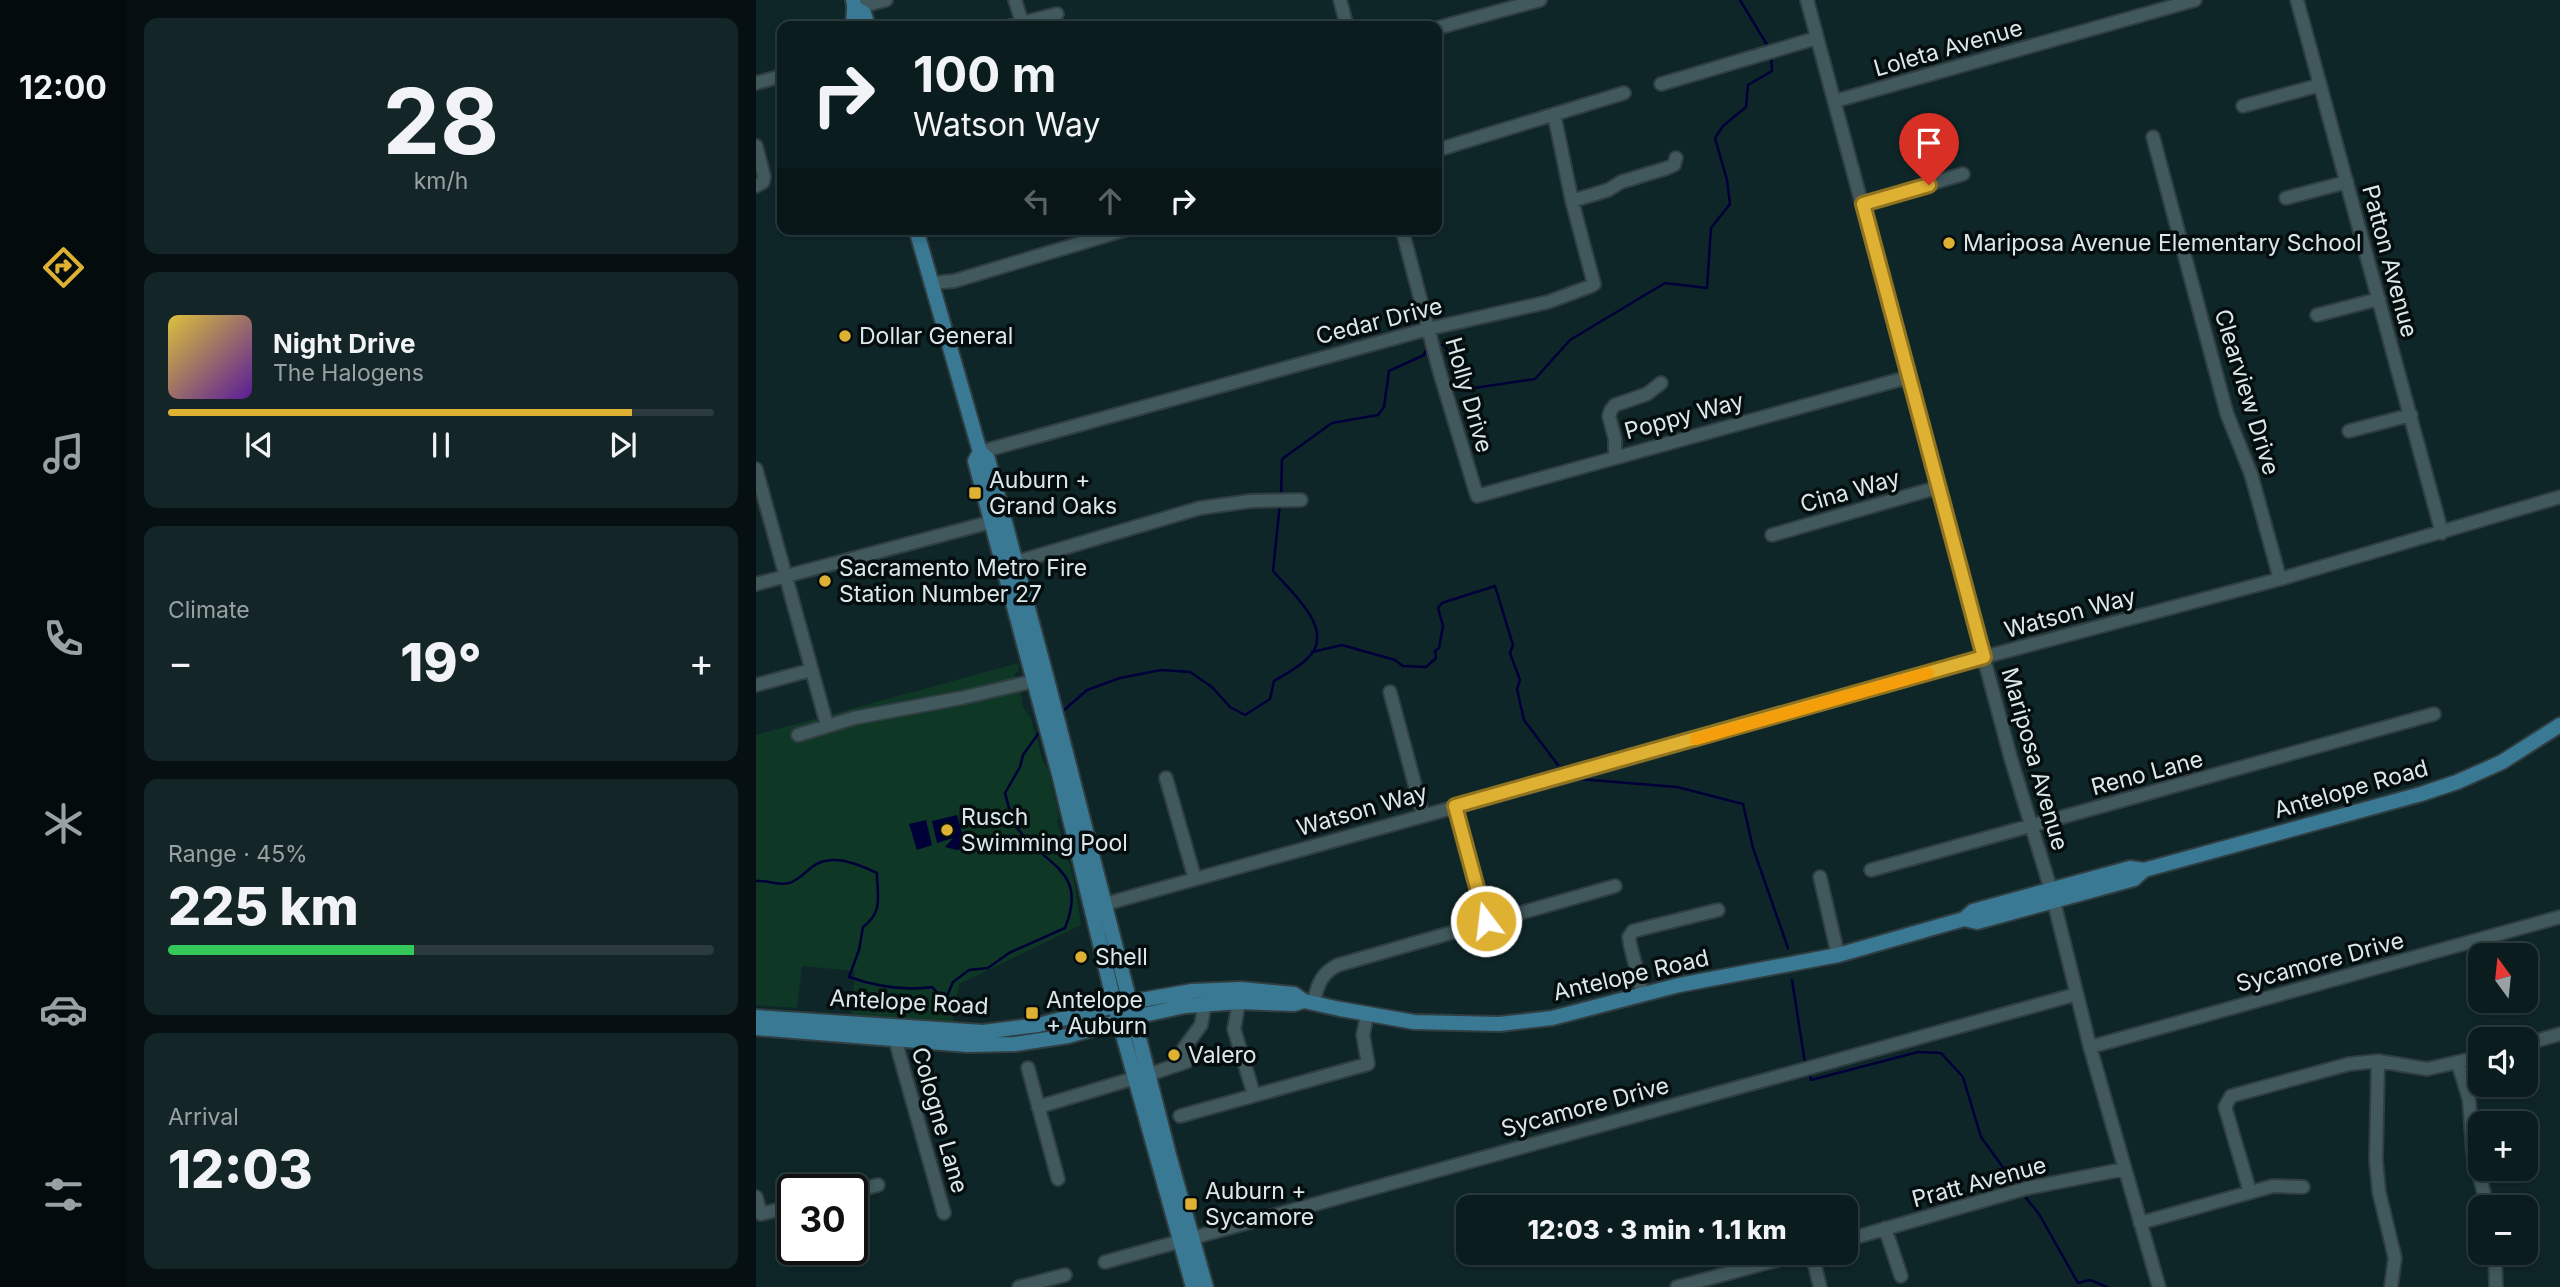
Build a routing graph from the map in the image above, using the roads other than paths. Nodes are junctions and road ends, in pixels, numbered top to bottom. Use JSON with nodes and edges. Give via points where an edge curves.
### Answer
{"nodes":[{"id":1,"x":886,"y":0,"type":"edge"},
{"id":2,"x":1016,"y":0,"type":"edge"},
{"id":3,"x":1340,"y":0,"type":"edge"},
{"id":4,"x":1540,"y":0,"type":"edge"},
{"id":5,"x":1807,"y":0,"type":"edge"},
{"id":6,"x":2194,"y":0,"type":"edge"},
{"id":7,"x":2297,"y":0,"type":"edge"},
{"id":8,"x":854,"y":4,"type":"edge"},
{"id":9,"x":1057,"y":13,"type":"dead end"},
{"id":10,"x":866,"y":21,"type":"edge"},
{"id":11,"x":1018,"y":21,"type":"edge"},
{"id":12,"x":1031,"y":21,"type":"edge"},
{"id":13,"x":1346,"y":21,"type":"edge"},
{"id":14,"x":1442,"y":28,"type":"edge"},
{"id":15,"x":1817,"y":38,"type":"junction"},
{"id":16,"x":777,"y":77,"type":"edge"},
{"id":17,"x":756,"y":83,"type":"edge"},
{"id":18,"x":1661,"y":84,"type":"dead end"},
{"id":19,"x":2320,"y":85,"type":"junction"},
{"id":20,"x":1624,"y":93,"type":"dead end"},
{"id":21,"x":1835,"y":102,"type":"junction"},
{"id":22,"x":2243,"y":106,"type":"dead end"},
{"id":23,"x":1554,"y":114,"type":"junction"},
{"id":24,"x":2153,"y":137,"type":"dead end"},
{"id":25,"x":756,"y":146,"type":"edge"},
{"id":26,"x":1442,"y":148,"type":"edge"},
{"id":27,"x":1676,"y":158,"type":"dead end"},
{"id":28,"x":1963,"y":174,"type":"dead end"},
{"id":29,"x":2347,"y":182,"type":"junction"},
{"id":30,"x":756,"y":186,"type":"edge"},
{"id":31,"x":2286,"y":198,"type":"dead end"},
{"id":32,"x":1572,"y":201,"type":"junction"},
{"id":33,"x":1863,"y":204,"type":"junction"},
{"id":34,"x":918,"y":235,"type":"edge"},
{"id":35,"x":1108,"y":235,"type":"edge"},
{"id":36,"x":1404,"y":235,"type":"edge"},
{"id":37,"x":931,"y":283,"type":"junction"},
{"id":38,"x":2379,"y":299,"type":"junction"},
{"id":39,"x":2318,"y":315,"type":"dead end"},
{"id":40,"x":1430,"y":335,"type":"junction"},
{"id":41,"x":1909,"y":377,"type":"junction"},
{"id":42,"x":1661,"y":383,"type":"dead end"},
{"id":43,"x":2411,"y":415,"type":"junction"},
{"id":44,"x":2349,"y":431,"type":"dead end"},
{"id":45,"x":979,"y":452,"type":"junction"},
{"id":46,"x":1615,"y":456,"type":"junction"},
{"id":47,"x":756,"y":469,"type":"edge"},
{"id":48,"x":758,"y":485,"type":"edge"},
{"id":49,"x":1939,"y":487,"type":"junction"},
{"id":50,"x":1474,"y":490,"type":"joint"},
{"id":51,"x":2560,"y":497,"type":"edge"},
{"id":52,"x":1301,"y":500,"type":"dead end"},
{"id":53,"x":991,"y":522,"type":"junction"},
{"id":54,"x":2442,"y":533,"type":"junction"},
{"id":55,"x":1772,"y":535,"type":"dead end"},
{"id":56,"x":1016,"y":562,"type":"junction"},
{"id":57,"x":786,"y":576,"type":"junction"},
{"id":58,"x":2280,"y":579,"type":"junction"},
{"id":59,"x":756,"y":584,"type":"edge"},
{"id":60,"x":1984,"y":657,"type":"junction"},
{"id":61,"x":811,"y":670,"type":"junction"},
{"id":62,"x":1041,"y":679,"type":"junction"},
{"id":63,"x":756,"y":685,"type":"edge"},
{"id":64,"x":1390,"y":692,"type":"dead end"},
{"id":65,"x":2434,"y":714,"type":"dead end"},
{"id":66,"x":1052,"y":724,"type":"junction"},
{"id":67,"x":827,"y":725,"type":"junction"},
{"id":68,"x":2560,"y":726,"type":"edge"},
{"id":69,"x":798,"y":735,"type":"dead end"},
{"id":70,"x":1166,"y":778,"type":"dead end"},
{"id":71,"x":1455,"y":806,"type":"junction"},
{"id":72,"x":1423,"y":815,"type":"junction"},
{"id":73,"x":2031,"y":826,"type":"junction"},
{"id":74,"x":1871,"y":870,"type":"dead end"},
{"id":75,"x":1820,"y":877,"type":"dead end"},
{"id":76,"x":1195,"y":879,"type":"junction"},
{"id":77,"x":1615,"y":886,"type":"dead end"},
{"id":78,"x":2052,"y":895,"type":"junction"},
{"id":79,"x":1105,"y":904,"type":"junction"},
{"id":80,"x":1718,"y":910,"type":"dead end"},
{"id":81,"x":2560,"y":917,"type":"edge"},
{"id":82,"x":1486,"y":921,"type":"junction"},
{"id":83,"x":1838,"y":955,"type":"junction"},
{"id":84,"x":2077,"y":994,"type":"junction"},
{"id":85,"x":1643,"y":995,"type":"junction"},
{"id":86,"x":1130,"y":1002,"type":"junction"},
{"id":87,"x":1239,"y":1002,"type":"junction"},
{"id":88,"x":1309,"y":1002,"type":"junction"},
{"id":89,"x":1205,"y":1004,"type":"junction"},
{"id":90,"x":1115,"y":1006,"type":"junction"},
{"id":91,"x":1367,"y":1015,"type":"junction"},
{"id":92,"x":756,"y":1017,"type":"edge"},
{"id":93,"x":1134,"y":1017,"type":"junction"},
{"id":94,"x":1119,"y":1021,"type":"junction"},
{"id":95,"x":756,"y":1028,"type":"edge"},
{"id":96,"x":2559,"y":1037,"type":"edge"},
{"id":97,"x":895,"y":1039,"type":"junction"},
{"id":98,"x":2538,"y":1041,"type":"edge"},
{"id":99,"x":2090,"y":1047,"type":"junction"},
{"id":100,"x":2468,"y":1060,"type":"edge"},
{"id":101,"x":2378,"y":1061,"type":"junction"},
{"id":102,"x":2458,"y":1063,"type":"junction"},
{"id":103,"x":1028,"y":1068,"type":"dead end"},
{"id":104,"x":1143,"y":1076,"type":"junction"},
{"id":105,"x":1254,"y":1095,"type":"junction"},
{"id":106,"x":1038,"y":1107,"type":"junction"},
{"id":107,"x":1180,"y":1116,"type":"dead end"},
{"id":108,"x":2124,"y":1170,"type":"junction"},
{"id":109,"x":1058,"y":1179,"type":"dead end"},
{"id":110,"x":878,"y":1185,"type":"dead end"},
{"id":111,"x":2303,"y":1187,"type":"dead end"},
{"id":112,"x":868,"y":1188,"type":"edge"},
{"id":113,"x":2250,"y":1192,"type":"junction"},
{"id":114,"x":2485,"y":1195,"type":"edge"},
{"id":115,"x":756,"y":1197,"type":"edge"},
{"id":116,"x":777,"y":1210,"type":"edge"},
{"id":117,"x":944,"y":1213,"type":"dead end"},
{"id":118,"x":2140,"y":1223,"type":"junction"},
{"id":119,"x":1885,"y":1228,"type":"junction"},
{"id":120,"x":1858,"y":1236,"type":"edge"},
{"id":121,"x":1186,"y":1240,"type":"junction"},
{"id":122,"x":1105,"y":1262,"type":"dead end"},
{"id":123,"x":1759,"y":1265,"type":"edge"},
{"id":124,"x":1815,"y":1265,"type":"edge"},
{"id":125,"x":2495,"y":1265,"type":"edge"},
{"id":126,"x":1065,"y":1275,"type":"dead end"},
{"id":127,"x":1900,"y":1276,"type":"dead end"},
{"id":128,"x":1019,"y":1287,"type":"edge"},
{"id":129,"x":1193,"y":1287,"type":"edge"},
{"id":130,"x":1206,"y":1287,"type":"edge"},
{"id":131,"x":1677,"y":1287,"type":"edge"},
{"id":132,"x":1820,"y":1287,"type":"edge"},
{"id":133,"x":2159,"y":1287,"type":"edge"},
{"id":134,"x":2391,"y":1287,"type":"edge"},
{"id":135,"x":2496,"y":1287,"type":"edge"}],
"edges":[{"from":1,"to":8,"type":"street"},
{"from":2,"to":11,"type":"street"},
{"from":3,"to":13,"type":"street"},
{"from":4,"to":14,"type":"street"},
{"from":5,"to":15,"type":"street","name":"Mariposa Avenue"},
{"from":6,"to":21,"type":"street","name":"Loleta Avenue"},
{"from":7,"to":19,"type":"street","name":"Patton Avenue"},
{"from":8,"to":10,"type":"main road"},
{"from":9,"to":12,"type":"street"},
{"from":15,"to":18,"type":"street"},
{"from":15,"to":21,"type":"street","name":"Mariposa Avenue"},
{"from":16,"to":17,"type":"street"},
{"from":19,"to":22,"type":"street"},
{"from":19,"to":29,"type":"street","name":"Patton Avenue"},
{"from":20,"to":23,"type":"street"},
{"from":21,"to":33,"type":"street","name":"Mariposa Avenue"},
{"from":23,"to":26,"type":"street"},
{"from":23,"to":32,"type":"street"},
{"from":24,"to":58,"type":"street","name":"Clearview Drive","via":[[2227,414],[2251,474]]},
{"from":25,"to":30,"type":"street","via":[[764,176]]},
{"from":27,"to":32,"type":"street","via":[[1667,168]]},
{"from":28,"to":33,"type":"street"},
{"from":29,"to":31,"type":"street"},
{"from":29,"to":38,"type":"street","name":"Patton Avenue"},
{"from":32,"to":40,"type":"street","name":"Cedar Drive","via":[[1594,284],[1548,302]]},
{"from":33,"to":41,"type":"street","name":"Mariposa Avenue"},
{"from":34,"to":37,"type":"main road"},
{"from":35,"to":37,"type":"street","via":[[954,281]]},
{"from":36,"to":40,"type":"street","name":"Holly Drive"},
{"from":37,"to":45,"type":"main road"},
{"from":38,"to":39,"type":"street"},
{"from":38,"to":43,"type":"street","name":"Patton Avenue"},
{"from":40,"to":45,"type":"street","name":"Cedar Drive"},
{"from":40,"to":50,"type":"street","name":"Holly Drive"},
{"from":41,"to":46,"type":"street","name":"Poppy Way"},
{"from":41,"to":49,"type":"street","name":"Mariposa Avenue"},
{"from":42,"to":46,"type":"street","via":[[1611,410]]},
{"from":43,"to":44,"type":"street"},
{"from":43,"to":54,"type":"street","name":"Patton Avenue"},
{"from":45,"to":53,"type":"main road","via":[[975,461]]},
{"from":45,"to":56,"type":"main road","via":[[988,459]]},
{"from":46,"to":50,"type":"street","name":"Poppy Way","via":[[1486,494],[1476,496]]},
{"from":47,"to":48,"type":"street"},
{"from":48,"to":57,"type":"street"},
{"from":49,"to":55,"type":"street","name":"Cina Way"},
{"from":49,"to":60,"type":"street","name":"Mariposa Avenue"},
{"from":51,"to":54,"type":"street","name":"Watson Way"},
{"from":52,"to":56,"type":"street","via":[[1200,508]]},
{"from":53,"to":57,"type":"street"},
{"from":53,"to":62,"type":"main road"},
{"from":54,"to":58,"type":"street","name":"Watson Way"},
{"from":56,"to":62,"type":"main road"},
{"from":57,"to":59,"type":"street"},
{"from":57,"to":61,"type":"street"},
{"from":58,"to":60,"type":"street","name":"Watson Way"},
{"from":60,"to":71,"type":"street","name":"Watson Way"},
{"from":60,"to":73,"type":"street","name":"Mariposa Avenue"},
{"from":61,"to":63,"type":"street"},
{"from":61,"to":67,"type":"street"},
{"from":62,"to":66,"type":"main road"},
{"from":62,"to":67,"type":"street"},
{"from":64,"to":72,"type":"street"},
{"from":65,"to":73,"type":"street","name":"Reno Lane"},
{"from":66,"to":79,"type":"main road"},
{"from":66,"to":90,"type":"main road"},
{"from":67,"to":69,"type":"street"},
{"from":68,"to":78,"type":"main road","name":"Antelope Road","via":[[2502,762],[2445,786],[2144,870],[2134,879]]},
{"from":70,"to":76,"type":"street"},
{"from":71,"to":72,"type":"street","name":"Watson Way"},
{"from":71,"to":82,"type":"street"},
{"from":72,"to":76,"type":"street","name":"Watson Way"},
{"from":73,"to":74,"type":"street","name":"Reno Lane"},
{"from":73,"to":78,"type":"street","name":"Mariposa Avenue"},
{"from":75,"to":83,"type":"street"},
{"from":76,"to":79,"type":"street","name":"Watson Way"},
{"from":77,"to":82,"type":"street"},
{"from":78,"to":83,"type":"main road","name":"Antelope Road","via":[[1977,922],[1964,919]]},
{"from":78,"to":84,"type":"street","name":"Mariposa Avenue"},
{"from":79,"to":86,"type":"main road"},
{"from":80,"to":85,"type":"street","via":[[1633,931],[1630,944]]},
{"from":81,"to":99,"type":"street","name":"Sycamore Drive"},
{"from":82,"to":88,"type":"street","via":[[1331,969]]},
{"from":83,"to":85,"type":"main road","name":"Antelope Road"},
{"from":84,"to":99,"type":"street","name":"Mariposa Avenue"},
{"from":84,"to":121,"type":"street","name":"Sycamore Drive"},
{"from":85,"to":91,"type":"main road","name":"Antelope Road","via":[[1552,1018],[1499,1024],[1427,1023]]},
{"from":86,"to":88,"type":"main road","name":"Antelope Road","via":[[1220,989],[1294,994]]},
{"from":86,"to":90,"type":"main road","name":"Antelope Road"},
{"from":86,"to":93,"type":"main road"},
{"from":87,"to":88,"type":"main road","name":"Antelope Road"},
{"from":87,"to":89,"type":"main road","name":"Antelope Road"},
{"from":87,"to":105,"type":"street","via":[[1234,1029]]},
{"from":88,"to":91,"type":"main road","name":"Antelope Road"},
{"from":89,"to":93,"type":"main road","name":"Antelope Road"},
{"from":89,"to":104,"type":"street","via":[[1201,1025],[1184,1048],[1186,1062]]},
{"from":90,"to":92,"type":"main road","name":"Antelope Road","via":[[1038,1025],[983,1032]]},
{"from":90,"to":94,"type":"main road"},
{"from":91,"to":105,"type":"street","via":[[1363,1035],[1368,1064]]},
{"from":93,"to":94,"type":"main road","name":"Antelope Road"},
{"from":93,"to":104,"type":"main road"},
{"from":94,"to":97,"type":"main road","name":"Antelope Road","via":[[1068,1036],[1015,1044]]},
{"from":94,"to":104,"type":"main road"},
{"from":95,"to":97,"type":"main road","name":"Antelope Road"},
{"from":96,"to":98,"type":"street"},
{"from":97,"to":117,"type":"street","name":"Cologne Lane"},
{"from":99,"to":108,"type":"street","name":"Mariposa Avenue"},
{"from":100,"to":102,"type":"street"},
{"from":101,"to":102,"type":"street","via":[[2427,1069]]},
{"from":101,"to":113,"type":"street","via":[[2349,1064],[2231,1096],[2225,1107]]},
{"from":101,"to":134,"type":"street","via":[[2376,1168],[2395,1258]]},
{"from":102,"to":114,"type":"street","via":[[2469,1099],[2473,1152]]},
{"from":103,"to":106,"type":"street"},
{"from":104,"to":106,"type":"street"},
{"from":104,"to":121,"type":"main road"},
{"from":105,"to":107,"type":"street"},
{"from":106,"to":109,"type":"street"},
{"from":108,"to":118,"type":"street","name":"Mariposa Avenue"},
{"from":108,"to":119,"type":"street","name":"Pratt Avenue","via":[[2027,1188]]},
{"from":110,"to":112,"type":"street"},
{"from":111,"to":113,"type":"street","via":[[2273,1186]]},
{"from":113,"to":118,"type":"street"},
{"from":115,"to":116,"type":"street","via":[[761,1214]]},
{"from":118,"to":133,"type":"street","name":"Mariposa Avenue"},
{"from":119,"to":120,"type":"street","name":"Pratt Avenue"},
{"from":119,"to":127,"type":"street"},
{"from":121,"to":122,"type":"street","name":"Sycamore Drive"},
{"from":121,"to":129,"type":"main road"},
{"from":121,"to":130,"type":"main road"},
{"from":123,"to":131,"type":"street"},
{"from":124,"to":132,"type":"street"},
{"from":125,"to":135,"type":"street"},
{"from":126,"to":128,"type":"street"}]}
